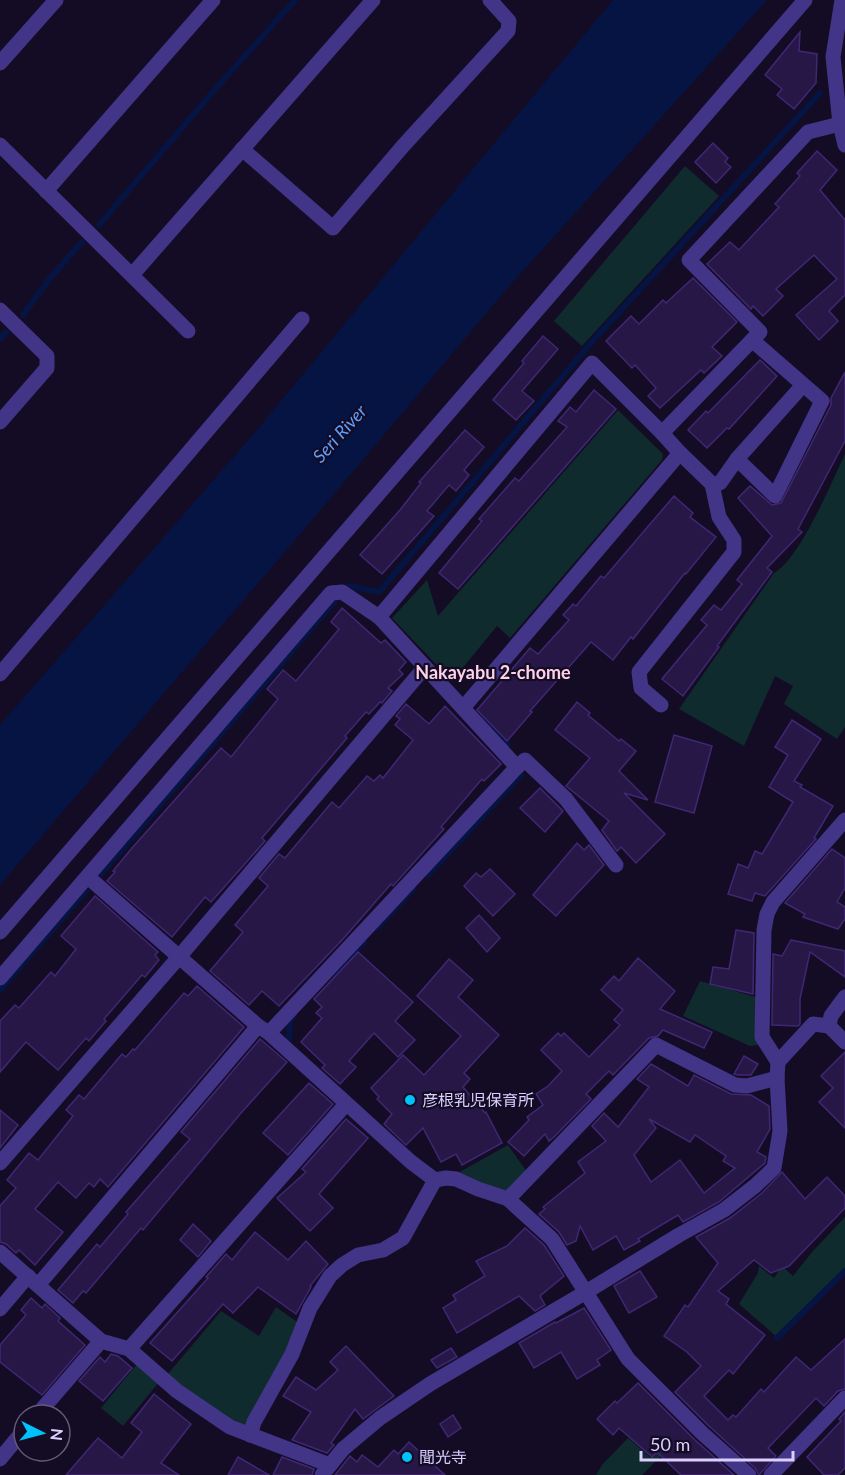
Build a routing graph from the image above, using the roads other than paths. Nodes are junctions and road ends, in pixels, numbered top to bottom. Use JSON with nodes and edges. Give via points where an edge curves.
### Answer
{"nodes":[{"id":1,"x":56,"y":0,"type":"edge"},
{"id":2,"x":213,"y":0,"type":"edge"},
{"id":3,"x":373,"y":0,"type":"edge"},
{"id":4,"x":490,"y":0,"type":"edge"},
{"id":5,"x":805,"y":0,"type":"edge"},
{"id":6,"x":842,"y":0,"type":"edge"},
{"id":7,"x":0,"y":63,"type":"edge"},
{"id":8,"x":840,"y":124,"type":"junction"},
{"id":9,"x":0,"y":145,"type":"edge"},
{"id":10,"x":845,"y":146,"type":"edge"},
{"id":11,"x":242,"y":149,"type":"junction"},
{"id":12,"x":46,"y":191,"type":"junction"},
{"id":13,"x":132,"y":275,"type":"junction"},
{"id":14,"x":0,"y":310,"type":"edge"},
{"id":15,"x":302,"y":320,"type":"dead end"},
{"id":16,"x":188,"y":331,"type":"dead end"},
{"id":17,"x":752,"y":340,"type":"junction"},
{"id":18,"x":803,"y":386,"type":"junction"},
{"id":19,"x":0,"y":422,"type":"edge"},
{"id":20,"x":662,"y":433,"type":"junction"},
{"id":21,"x":680,"y":453,"type":"junction"},
{"id":22,"x":737,"y":459,"type":"junction"},
{"id":23,"x":712,"y":484,"type":"junction"},
{"id":24,"x":379,"y":617,"type":"junction"},
{"id":25,"x":425,"y":668,"type":"junction"},
{"id":26,"x":0,"y":674,"type":"edge"},
{"id":27,"x":661,"y":705,"type":"dead end"},
{"id":28,"x":463,"y":708,"type":"junction"},
{"id":29,"x":517,"y":767,"type":"junction"},
{"id":30,"x":845,"y":820,"type":"edge"},
{"id":31,"x":616,"y":865,"type":"dead end"},
{"id":32,"x":88,"y":877,"type":"junction"},
{"id":33,"x":0,"y":932,"type":"edge"},
{"id":34,"x":179,"y":957,"type":"junction"},
{"id":35,"x":0,"y":978,"type":"edge"},
{"id":36,"x":845,"y":997,"type":"edge"},
{"id":37,"x":829,"y":1026,"type":"junction"},
{"id":38,"x":264,"y":1029,"type":"junction"},
{"id":39,"x":845,"y":1042,"type":"edge"},
{"id":40,"x":778,"y":1062,"type":"junction"},
{"id":41,"x":777,"y":1078,"type":"junction"},
{"id":42,"x":346,"y":1104,"type":"junction"},
{"id":43,"x":0,"y":1163,"type":"edge"},
{"id":44,"x":435,"y":1180,"type":"junction"},
{"id":45,"x":508,"y":1199,"type":"junction"},
{"id":46,"x":0,"y":1252,"type":"edge"},
{"id":47,"x":33,"y":1280,"type":"junction"},
{"id":48,"x":586,"y":1292,"type":"junction"},
{"id":49,"x":0,"y":1309,"type":"edge"},
{"id":50,"x":101,"y":1341,"type":"junction"},
{"id":51,"x":129,"y":1349,"type":"junction"},
{"id":52,"x":845,"y":1398,"type":"edge"},
{"id":53,"x":47,"y":1403,"type":"edge"},
{"id":54,"x":250,"y":1435,"type":"junction"},
{"id":55,"x":12,"y":1444,"type":"edge"},
{"id":56,"x":0,"y":1459,"type":"edge"},
{"id":57,"x":326,"y":1470,"type":"edge"},
{"id":58,"x":749,"y":1475,"type":"edge"},
{"id":59,"x":771,"y":1475,"type":"edge"}],
"edges":[{"from":1,"to":7,"type":"street"},
{"from":2,"to":12,"type":"street"},
{"from":3,"to":11,"type":"street"},
{"from":4,"to":11,"type":"street","via":[[509,21],[508,31],[333,228]]},
{"from":5,"to":33,"type":"street"},
{"from":6,"to":8,"type":"street","via":[[833,57]]},
{"from":8,"to":10,"type":"street"},
{"from":8,"to":17,"type":"street","via":[[808,132],[689,260],[760,332]]},
{"from":9,"to":12,"type":"street"},
{"from":11,"to":13,"type":"street"},
{"from":12,"to":13,"type":"street"},
{"from":13,"to":16,"type":"street"},
{"from":14,"to":19,"type":"street","via":[[47,356],[47,368]]},
{"from":15,"to":26,"type":"street"},
{"from":17,"to":18,"type":"street"},
{"from":17,"to":20,"type":"street"},
{"from":18,"to":22,"type":"street"},
{"from":18,"to":22,"type":"street","via":[[822,401],[775,496]]},
{"from":20,"to":21,"type":"street"},
{"from":20,"to":24,"type":"street","via":[[592,363]]},
{"from":21,"to":23,"type":"street"},
{"from":21,"to":28,"type":"street"},
{"from":22,"to":23,"type":"street","via":[[720,483]]},
{"from":23,"to":27,"type":"street","via":[[719,517],[734,540],[734,552],[639,672],[641,688]]},
{"from":24,"to":25,"type":"street"},
{"from":24,"to":32,"type":"street","via":[[342,592],[331,593]]},
{"from":25,"to":28,"type":"street"},
{"from":25,"to":34,"type":"street"},
{"from":28,"to":29,"type":"street"},
{"from":29,"to":31,"type":"street","via":[[525,760],[566,799]]},
{"from":29,"to":38,"type":"street"},
{"from":30,"to":40,"type":"street","via":[[773,902],[767,914],[762,1037]]},
{"from":32,"to":34,"type":"street"},
{"from":32,"to":35,"type":"street"},
{"from":34,"to":38,"type":"street"},
{"from":34,"to":43,"type":"street"},
{"from":36,"to":37,"type":"street","via":[[831,1016]]},
{"from":37,"to":39,"type":"street"},
{"from":37,"to":40,"type":"street","via":[[813,1024]]},
{"from":38,"to":42,"type":"street"},
{"from":38,"to":47,"type":"street"},
{"from":40,"to":41,"type":"street"},
{"from":41,"to":45,"type":"street","via":[[735,1085],[656,1045]]},
{"from":41,"to":48,"type":"street","via":[[780,1131],[774,1168],[724,1210]]},
{"from":42,"to":44,"type":"street"},
{"from":42,"to":51,"type":"street"},
{"from":44,"to":45,"type":"street","via":[[456,1179]]},
{"from":44,"to":54,"type":"street","via":[[403,1238],[383,1250],[358,1256],[330,1276]]},
{"from":45,"to":48,"type":"street","via":[[552,1239]]},
{"from":46,"to":47,"type":"street"},
{"from":47,"to":49,"type":"street"},
{"from":47,"to":50,"type":"street"},
{"from":48,"to":57,"type":"street","via":[[380,1418],[343,1449]]},
{"from":48,"to":58,"type":"street","via":[[628,1359]]},
{"from":50,"to":51,"type":"street"},
{"from":50,"to":53,"type":"street"},
{"from":51,"to":54,"type":"street","via":[[186,1397],[230,1427]]},
{"from":52,"to":59,"type":"street"},
{"from":54,"to":57,"type":"street"},
{"from":55,"to":56,"type":"street"}]}
